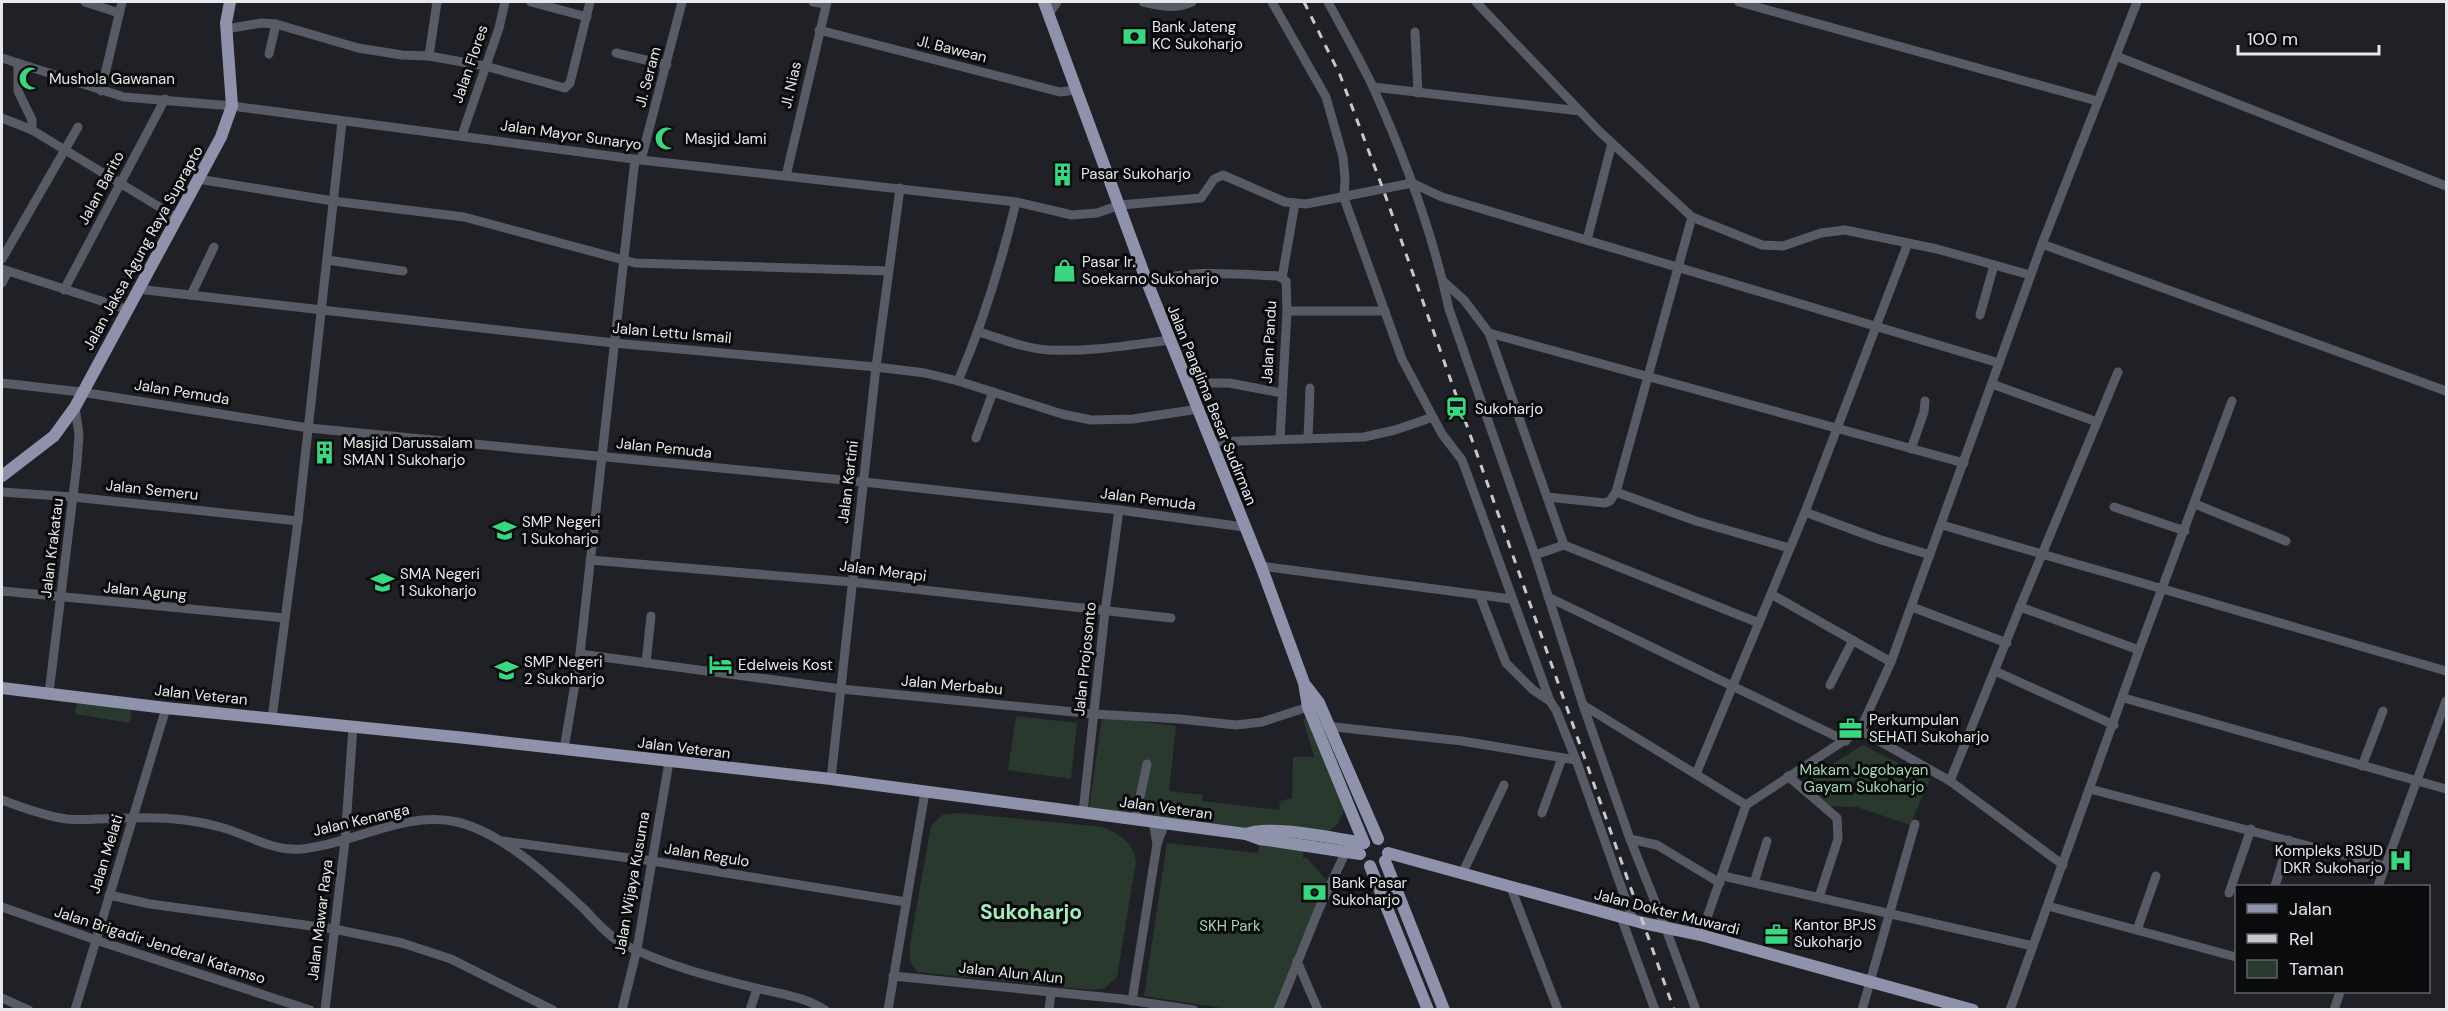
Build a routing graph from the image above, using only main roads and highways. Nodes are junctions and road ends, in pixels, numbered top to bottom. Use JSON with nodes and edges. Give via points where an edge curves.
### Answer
{"nodes":[{"id":1,"x":230,"y":2,"type":"edge"},
{"id":2,"x":1044,"y":2,"type":"edge"},
{"id":3,"x":2,"y":476,"type":"edge"},
{"id":4,"x":2,"y":688,"type":"edge"},
{"id":5,"x":1314,"y":705,"type":"junction"},
{"id":6,"x":1378,"y":839,"type":"junction"},
{"id":7,"x":1363,"y":847,"type":"junction"},
{"id":8,"x":1386,"y":857,"type":"junction"},
{"id":9,"x":1370,"y":866,"type":"junction"},
{"id":10,"x":1428,"y":1010,"type":"edge"},
{"id":11,"x":1444,"y":1010,"type":"edge"},
{"id":12,"x":1973,"y":1010,"type":"edge"}],
"edges":[{"from":1,"to":3,"type":"main road","name":"Jalan Jaksa Agung Raya Suprapto","via":[[226,29],[232,106],[220,137],[75,406],[54,436]]},
{"from":2,"to":5,"type":"main road","name":"Jalan Panglima Besar Sudirman","via":[[1147,282]]},
{"from":4,"to":7,"type":"main road","name":"Jalan Veteran","via":[[831,779],[1254,838]]},
{"from":5,"to":6,"type":"main road","name":"Jalan Panglima Besar Sudirman","via":[[1329,726]]},
{"from":5,"to":7,"type":"main road","name":"Jalan Panglima Besar Sudirman","via":[[1315,725]]},
{"from":6,"to":7,"type":"main road"},
{"from":6,"to":8,"type":"main road","via":[[1386,846]]},
{"from":7,"to":9,"type":"main road","via":[[1364,861]]},
{"from":8,"to":9,"type":"main road","via":[[1378,866]]},
{"from":8,"to":11,"type":"main road"},
{"from":8,"to":12,"type":"main road","name":"Jalan Dokter Muwardi","via":[[1463,872]]},
{"from":9,"to":10,"type":"main road"}]}
